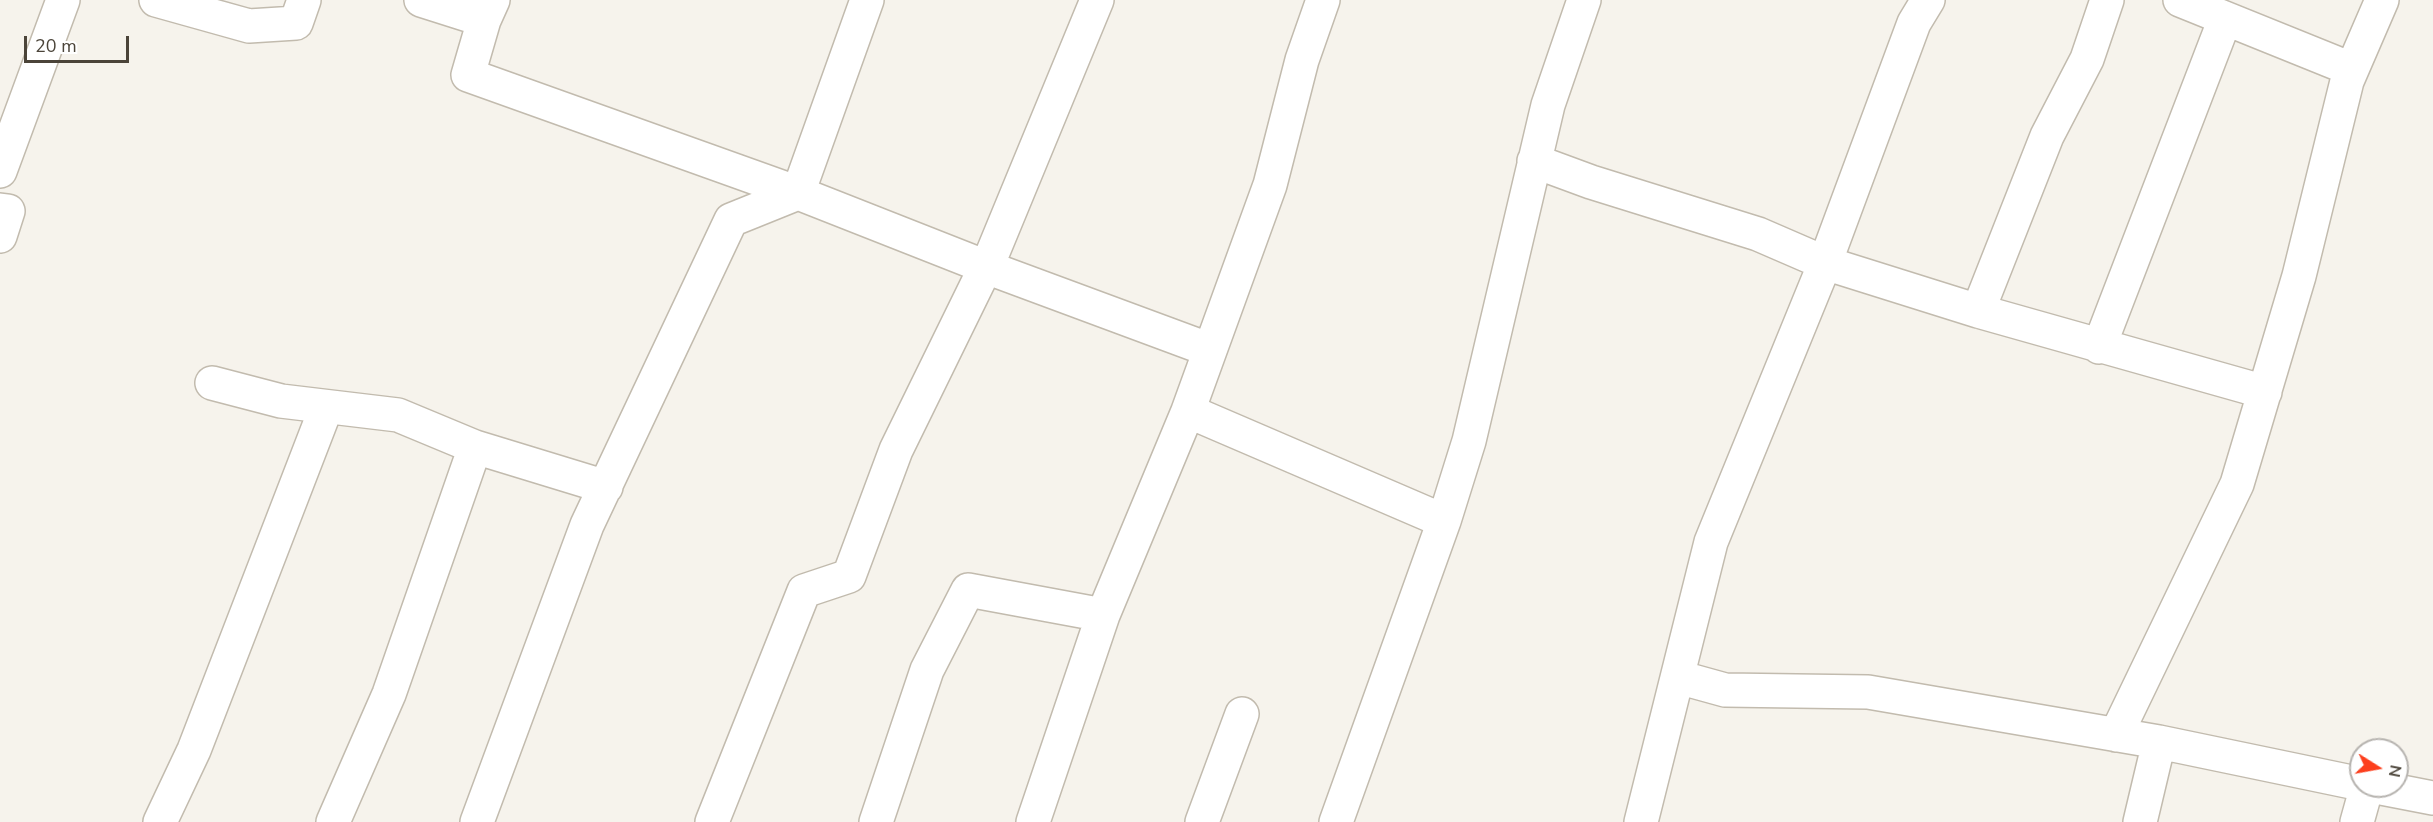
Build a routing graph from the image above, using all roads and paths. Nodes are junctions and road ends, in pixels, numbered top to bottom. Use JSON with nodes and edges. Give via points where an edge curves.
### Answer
{"nodes":[{"id":1,"x":63,"y":0,"type":"edge"},
{"id":2,"x":156,"y":0,"type":"edge"},
{"id":3,"x":304,"y":0,"type":"edge"},
{"id":4,"x":421,"y":0,"type":"edge"},
{"id":5,"x":867,"y":0,"type":"edge"},
{"id":6,"x":1097,"y":0,"type":"edge"},
{"id":7,"x":1323,"y":0,"type":"edge"},
{"id":8,"x":1584,"y":0,"type":"edge"},
{"id":9,"x":1928,"y":0,"type":"edge"},
{"id":10,"x":2107,"y":0,"type":"edge"},
{"id":11,"x":2180,"y":0,"type":"edge"},
{"id":12,"x":2382,"y":0,"type":"edge"},
{"id":13,"x":488,"y":10,"type":"edge"},
{"id":14,"x":2225,"y":19,"type":"junction"},
{"id":15,"x":2351,"y":69,"type":"junction"},
{"id":16,"x":1534,"y":161,"type":"junction"},
{"id":17,"x":0,"y":171,"type":"edge"},
{"id":18,"x":798,"y":194,"type":"junction"},
{"id":19,"x":0,"y":210,"type":"edge"},
{"id":20,"x":0,"y":236,"type":"edge"},
{"id":21,"x":1825,"y":263,"type":"junction"},
{"id":22,"x":986,"y":267,"type":"junction"},
{"id":23,"x":1978,"y":311,"type":"junction"},
{"id":24,"x":2099,"y":347,"type":"junction"},
{"id":25,"x":1210,"y":350,"type":"junction"},
{"id":26,"x":212,"y":383,"type":"dead end"},
{"id":27,"x":2265,"y":392,"type":"junction"},
{"id":28,"x":326,"y":408,"type":"junction"},
{"id":29,"x":1188,"y":411,"type":"junction"},
{"id":30,"x":475,"y":447,"type":"junction"},
{"id":31,"x":606,"y":487,"type":"junction"},
{"id":32,"x":1444,"y":521,"type":"junction"},
{"id":33,"x":1103,"y":615,"type":"junction"},
{"id":34,"x":1678,"y":677,"type":"junction"},
{"id":35,"x":1242,"y":714,"type":"dead end"},
{"id":36,"x":2116,"y":735,"type":"junction"},
{"id":37,"x":2158,"y":742,"type":"junction"},
{"id":38,"x":2349,"y":782,"type":"edge"},
{"id":39,"x":2409,"y":794,"type":"edge"},
{"id":40,"x":2365,"y":798,"type":"edge"},
{"id":41,"x":2433,"y":798,"type":"edge"},
{"id":42,"x":160,"y":822,"type":"edge"},
{"id":43,"x":333,"y":822,"type":"edge"},
{"id":44,"x":477,"y":822,"type":"edge"},
{"id":45,"x":712,"y":822,"type":"edge"},
{"id":46,"x":876,"y":822,"type":"edge"},
{"id":47,"x":1033,"y":822,"type":"edge"},
{"id":48,"x":1202,"y":822,"type":"edge"},
{"id":49,"x":1336,"y":822,"type":"edge"},
{"id":50,"x":1641,"y":822,"type":"edge"},
{"id":51,"x":2140,"y":822,"type":"edge"},
{"id":52,"x":2357,"y":822,"type":"edge"}],
"edges":[{"from":1,"to":17,"type":"street"},
{"from":2,"to":3,"type":"street","via":[[249,26],[296,23]]},
{"from":4,"to":13,"type":"street"},
{"from":5,"to":18,"type":"street"},
{"from":6,"to":22,"type":"street"},
{"from":7,"to":25,"type":"street","via":[[1302,60],[1270,185]]},
{"from":8,"to":16,"type":"street","via":[[1548,105]]},
{"from":9,"to":21,"type":"street","via":[[1914,23]]},
{"from":10,"to":23,"type":"street","via":[[2086,59],[2047,136]]},
{"from":11,"to":14,"type":"street"},
{"from":12,"to":15,"type":"street"},
{"from":13,"to":18,"type":"street","via":[[468,75]]},
{"from":14,"to":15,"type":"street"},
{"from":14,"to":24,"type":"street"},
{"from":15,"to":27,"type":"street","via":[[2299,276]]},
{"from":16,"to":21,"type":"street","via":[[1758,234]]},
{"from":16,"to":32,"type":"street","via":[[1469,441]]},
{"from":18,"to":22,"type":"street"},
{"from":18,"to":31,"type":"street","via":[[731,220]]},
{"from":19,"to":20,"type":"street","via":[[8,211]]},
{"from":21,"to":23,"type":"street"},
{"from":21,"to":34,"type":"street","via":[[1712,542]]},
{"from":22,"to":25,"type":"street"},
{"from":22,"to":45,"type":"street","via":[[896,450],[849,576],[804,591]]},
{"from":23,"to":24,"type":"street"},
{"from":24,"to":27,"type":"street"},
{"from":25,"to":29,"type":"street"},
{"from":26,"to":28,"type":"street"},
{"from":27,"to":36,"type":"street","via":[[2237,484]]},
{"from":28,"to":30,"type":"street","via":[[398,415]]},
{"from":28,"to":42,"type":"street","via":[[194,750]]},
{"from":29,"to":32,"type":"street"},
{"from":29,"to":33,"type":"street"},
{"from":30,"to":31,"type":"street"},
{"from":30,"to":43,"type":"street","via":[[389,694]]},
{"from":31,"to":44,"type":"street","via":[[587,525]]},
{"from":32,"to":49,"type":"street"},
{"from":33,"to":46,"type":"street","via":[[968,590],[927,670]]},
{"from":33,"to":47,"type":"street"},
{"from":34,"to":36,"type":"street","via":[[1725,690],[1868,692]]},
{"from":34,"to":50,"type":"street"},
{"from":35,"to":48,"type":"street"},
{"from":36,"to":37,"type":"street"},
{"from":37,"to":38,"type":"street"},
{"from":37,"to":51,"type":"street"},
{"from":39,"to":41,"type":"street"},
{"from":40,"to":52,"type":"street"}]}
